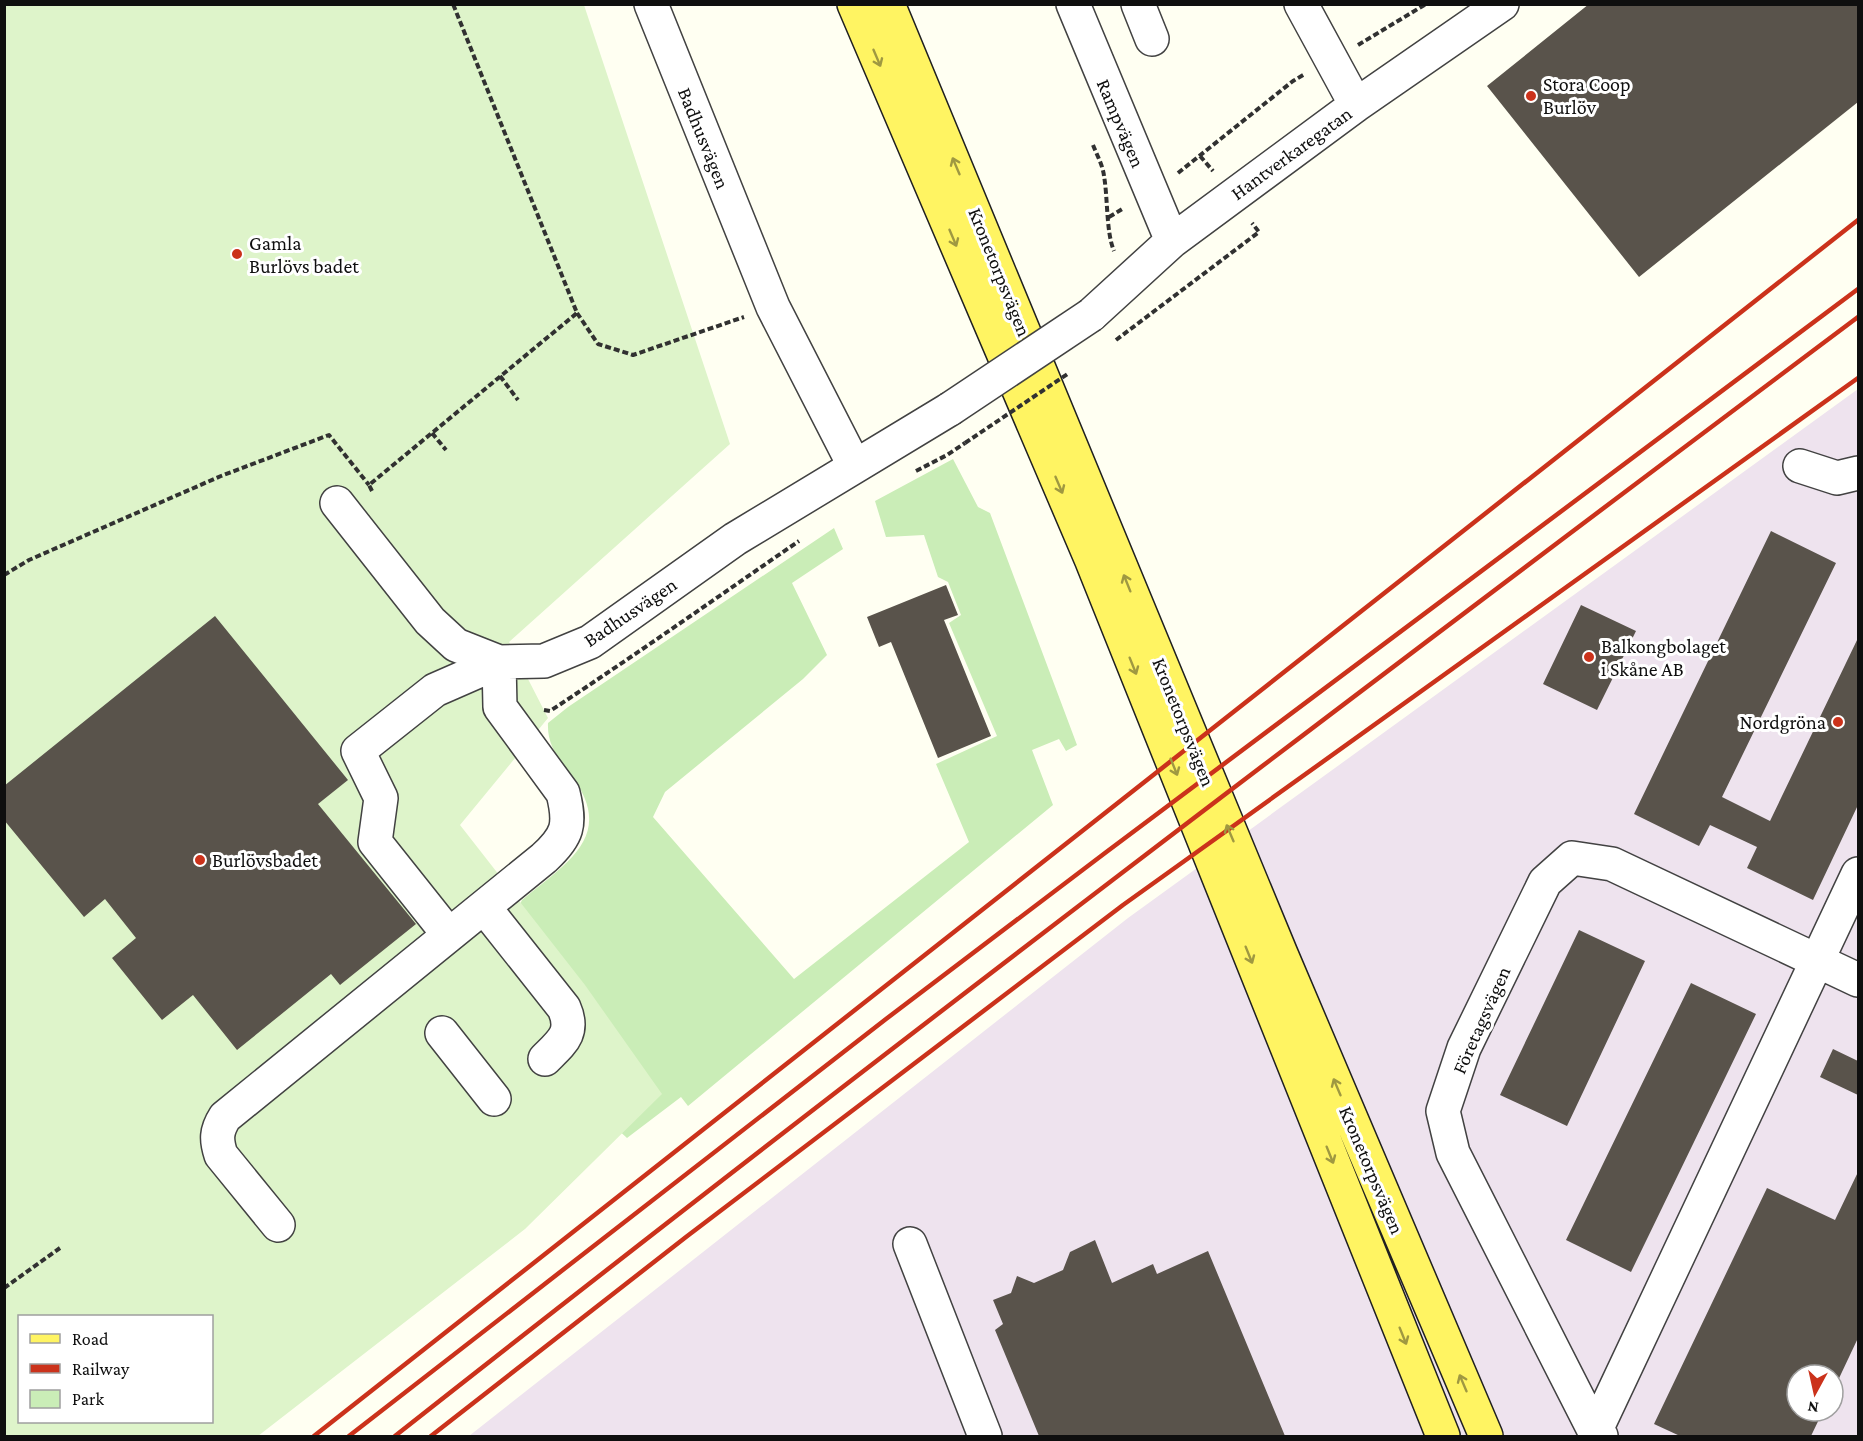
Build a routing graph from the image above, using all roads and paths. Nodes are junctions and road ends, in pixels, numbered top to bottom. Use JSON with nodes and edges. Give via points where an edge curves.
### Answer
{"nodes":[{"id":1,"x":453,"y":4,"type":"edge"},
{"id":2,"x":651,"y":4,"type":"edge"},
{"id":3,"x":854,"y":4,"type":"edge"},
{"id":4,"x":888,"y":4,"type":"edge"},
{"id":5,"x":1073,"y":4,"type":"edge"},
{"id":6,"x":1138,"y":4,"type":"edge"},
{"id":7,"x":1301,"y":4,"type":"edge"},
{"id":8,"x":1426,"y":4,"type":"edge"},
{"id":9,"x":1502,"y":4,"type":"edge"},
{"id":10,"x":1152,"y":39,"type":"dead end"},
{"id":11,"x":1331,"y":60,"type":"junction"},
{"id":12,"x":1356,"y":105,"type":"junction"},
{"id":13,"x":1092,"y":142,"type":"dead end"},
{"id":14,"x":1151,"y":193,"type":"junction"},
{"id":15,"x":1109,"y":217,"type":"junction"},
{"id":16,"x":1172,"y":241,"type":"junction"},
{"id":17,"x":1128,"y":283,"type":"junction"},
{"id":18,"x":773,"y":308,"type":"junction"},
{"id":19,"x":577,"y":313,"type":"junction"},
{"id":20,"x":1148,"y":315,"type":"dead end"},
{"id":21,"x":1078,"y":367,"type":"dead end"},
{"id":22,"x":500,"y":376,"type":"junction"},
{"id":23,"x":518,"y":400,"type":"dead end"},
{"id":24,"x":950,"y":409,"type":"joint"},
{"id":25,"x":432,"y":433,"type":"junction"},
{"id":26,"x":446,"y":450,"type":"dead end"},
{"id":27,"x":854,"y":465,"type":"junction"},
{"id":28,"x":1800,"y":466,"type":"dead end"},
{"id":29,"x":915,"y":471,"type":"dead end"},
{"id":30,"x":1858,"y":473,"type":"edge"},
{"id":31,"x":369,"y":485,"type":"junction"},
{"id":32,"x":374,"y":495,"type":"dead end"},
{"id":33,"x":336,"y":503,"type":"dead end"},
{"id":34,"x":800,"y":541,"type":"dead end"},
{"id":35,"x":4,"y":575,"type":"edge"},
{"id":36,"x":500,"y":662,"type":"junction"},
{"id":37,"x":550,"y":711,"type":"dead end"},
{"id":38,"x":1858,"y":874,"type":"edge"},
{"id":39,"x":484,"y":907,"type":"junction"},
{"id":40,"x":450,"y":935,"type":"junction"},
{"id":41,"x":1817,"y":961,"type":"junction"},
{"id":42,"x":1858,"y":980,"type":"edge"},
{"id":43,"x":442,"y":1033,"type":"dead end"},
{"id":44,"x":545,"y":1059,"type":"dead end"},
{"id":45,"x":494,"y":1100,"type":"dead end"},
{"id":46,"x":278,"y":1225,"type":"dead end"},
{"id":47,"x":910,"y":1244,"type":"dead end"},
{"id":48,"x":60,"y":1248,"type":"dead end"},
{"id":49,"x":4,"y":1288,"type":"edge"},
{"id":50,"x":1598,"y":1434,"type":"edge"},
{"id":51,"x":986,"y":1437,"type":"edge"},
{"id":52,"x":1443,"y":1437,"type":"edge"},
{"id":53,"x":1486,"y":1437,"type":"edge"}],
"edges":[{"from":1,"to":19,"type":"path"},
{"from":2,"to":18,"type":"street","name":"Badhusvägen"},
{"from":3,"to":52,"type":"main road","name":"Kronetorpsvägen","one_way":true,"via":[[1092,561]]},
{"from":53,"to":4,"type":"main road","name":"Kronetorpsvägen","one_way":true,"via":[[1273,935]]},
{"from":5,"to":14,"type":"street","name":"Rampvägen"},
{"from":6,"to":10,"type":"street"},
{"from":7,"to":11,"type":"street"},
{"from":8,"to":11,"type":"path"},
{"from":9,"to":12,"type":"street","name":"Hantverkaregatan"},
{"from":11,"to":12,"type":"street"},
{"from":11,"to":14,"type":"path","via":[[1293,81]]},
{"from":12,"to":16,"type":"street","name":"Hantverkaregatan"},
{"from":13,"to":15,"type":"path","via":[[1104,174]]},
{"from":14,"to":15,"type":"path"},
{"from":14,"to":16,"type":"street","name":"Rampvägen"},
{"from":15,"to":17,"type":"path","via":[[1110,241]]},
{"from":16,"to":17,"type":"street","name":"Hantverkaregatan"},
{"from":17,"to":20,"type":"path"},
{"from":17,"to":24,"type":"street","name":"Hantverkaregatan","bridge":true,"via":[[1091,315]]},
{"from":18,"to":19,"type":"path","via":[[633,355],[598,344]]},
{"from":18,"to":27,"type":"street","name":"Badhusvägen"},
{"from":19,"to":22,"type":"path"},
{"from":21,"to":29,"type":"path","bridge":true,"via":[[947,455]]},
{"from":22,"to":23,"type":"path"},
{"from":22,"to":25,"type":"path"},
{"from":24,"to":27,"type":"street","name":"Badhusvägen"},
{"from":25,"to":26,"type":"path"},
{"from":25,"to":31,"type":"path"},
{"from":27,"to":36,"type":"street","name":"Badhusvägen","via":[[735,539],[590,642],[544,661]]},
{"from":28,"to":30,"type":"street","via":[[1837,478]]},
{"from":31,"to":32,"type":"path"},
{"from":31,"to":35,"type":"path","via":[[329,435],[210,480],[28,560]]},
{"from":33,"to":36,"type":"street","name":"Badhusvägen","via":[[430,621],[456,645]]},
{"from":34,"to":37,"type":"path"},
{"from":36,"to":39,"type":"street","via":[[500,707],[563,793],[567,828],[559,844]]},
{"from":36,"to":40,"type":"street","via":[[435,690],[358,751],[381,798],[375,842]]},
{"from":38,"to":41,"type":"street","name":"Företagsvägen"},
{"from":39,"to":40,"type":"street"},
{"from":39,"to":44,"type":"street","via":[[564,1008],[567,1035]]},
{"from":40,"to":46,"type":"street","via":[[225,1117],[218,1128],[221,1155]]},
{"from":41,"to":42,"type":"street","name":"Företagsvägen"},
{"from":41,"to":50,"type":"street","name":"Företagsvägen"},
{"from":41,"to":50,"type":"street","name":"Företagsvägen","via":[[1612,864],[1572,858],[1545,882],[1464,1048],[1443,1111],[1453,1153]]},
{"from":43,"to":45,"type":"street"},
{"from":47,"to":51,"type":"street"},
{"from":48,"to":49,"type":"path"}]}
